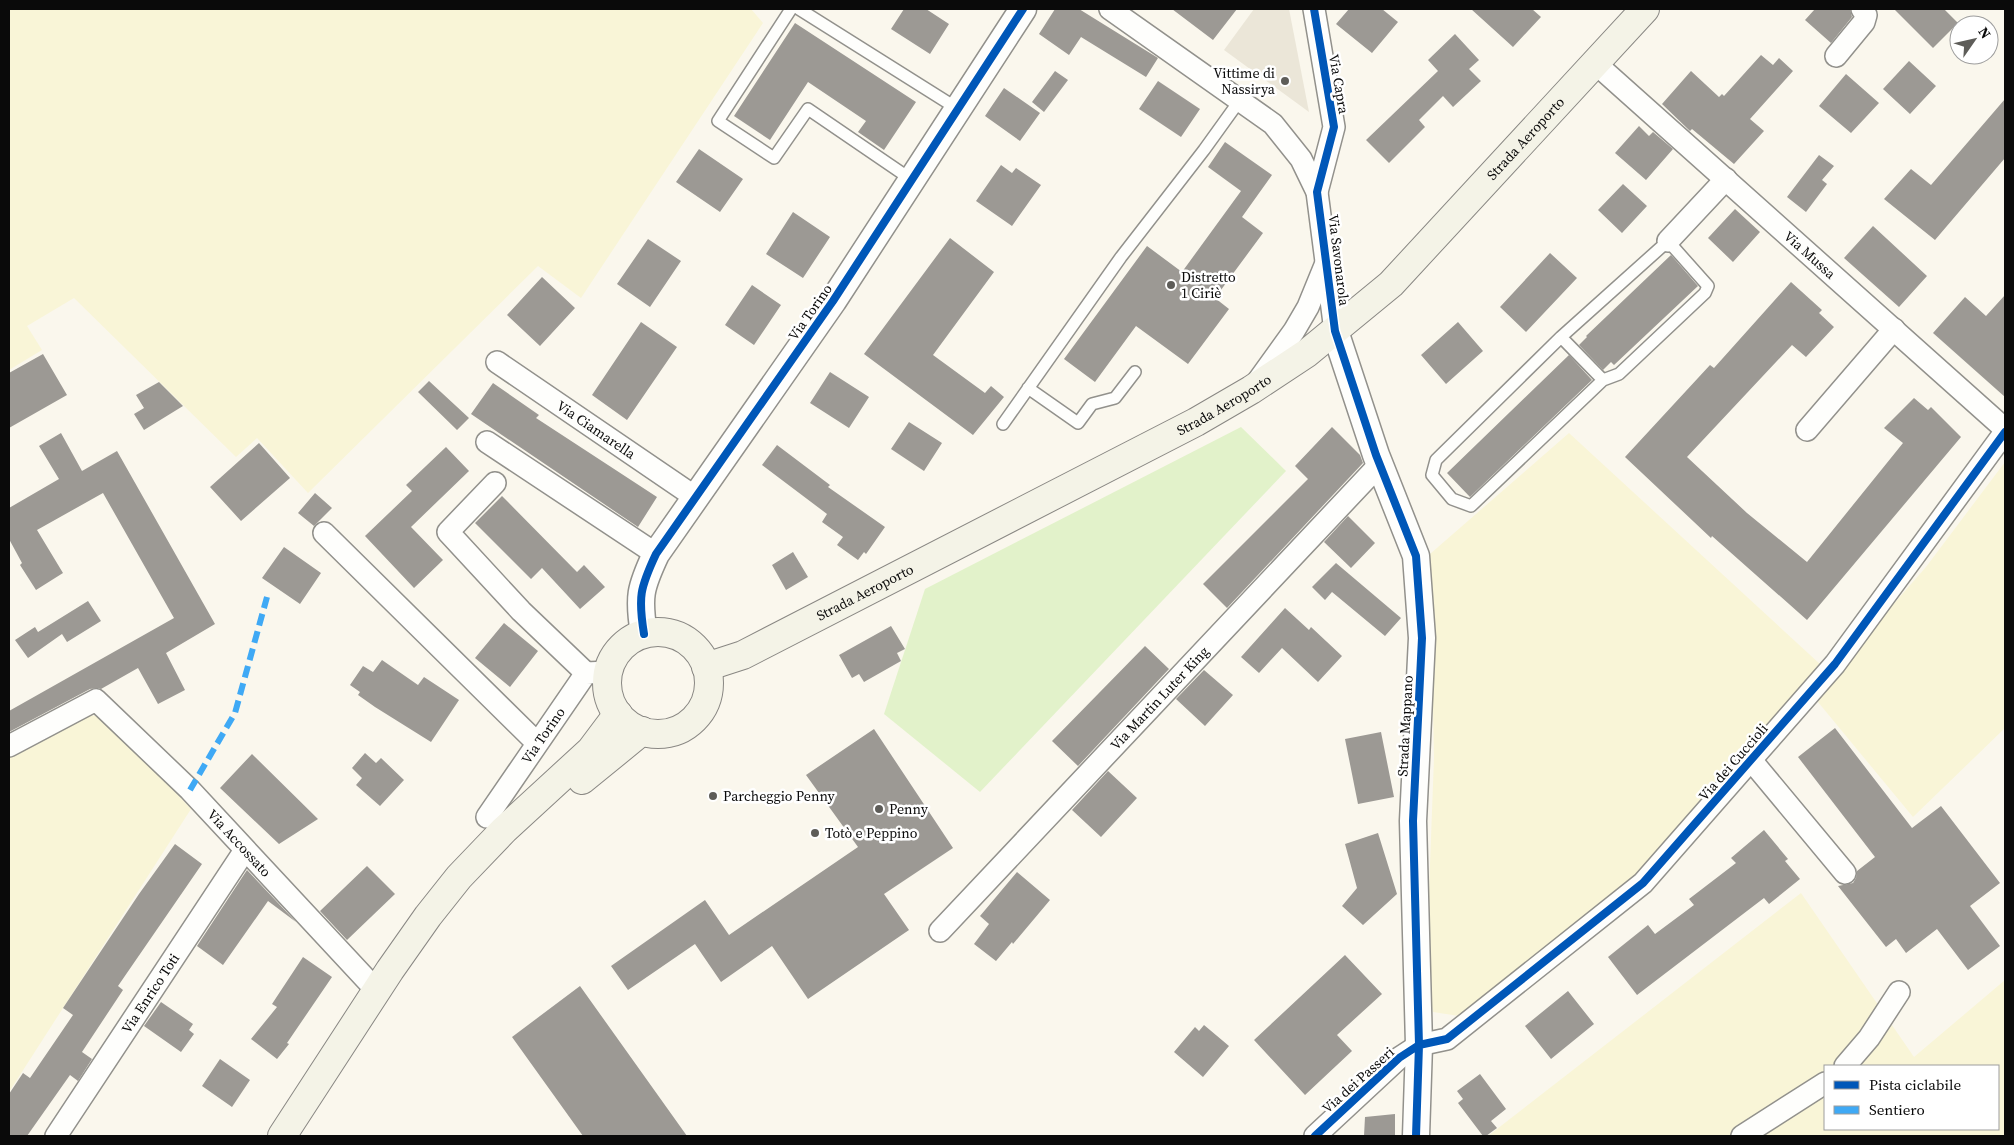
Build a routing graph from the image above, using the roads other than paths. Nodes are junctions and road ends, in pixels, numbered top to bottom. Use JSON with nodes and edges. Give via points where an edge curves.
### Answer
{"nodes":[{"id":1,"x":791,"y":9,"type":"edge"},
{"id":2,"x":800,"y":9,"type":"edge"},
{"id":3,"x":1023,"y":9,"type":"edge"},
{"id":4,"x":1110,"y":9,"type":"edge"},
{"id":5,"x":1314,"y":9,"type":"edge"},
{"id":6,"x":1645,"y":9,"type":"edge"},
{"id":7,"x":1862,"y":9,"type":"edge"},
{"id":8,"x":1836,"y":56,"type":"dead end"},
{"id":9,"x":1595,"y":64,"type":"junction"},
{"id":10,"x":1240,"y":100,"type":"junction"},
{"id":11,"x":958,"y":109,"type":"junction"},
{"id":12,"x":1726,"y":179,"type":"junction"},
{"id":13,"x":912,"y":180,"type":"junction"},
{"id":14,"x":1318,"y":192,"type":"junction"},
{"id":15,"x":1668,"y":241,"type":"junction"},
{"id":16,"x":1326,"y":262,"type":"junction"},
{"id":17,"x":1894,"y":329,"type":"junction"},
{"id":18,"x":1335,"y":331,"type":"junction"},
{"id":19,"x":1561,"y":337,"type":"junction"},
{"id":20,"x":498,"y":362,"type":"dead end"},
{"id":21,"x":1135,"y":372,"type":"dead end"},
{"id":22,"x":1603,"y":380,"type":"junction"},
{"id":23,"x":1028,"y":388,"type":"junction"},
{"id":24,"x":1251,"y":390,"type":"junction"},
{"id":25,"x":1003,"y":424,"type":"dead end"},
{"id":26,"x":1807,"y":430,"type":"dead end"},
{"id":27,"x":2005,"y":431,"type":"edge"},
{"id":28,"x":487,"y":442,"type":"dead end"},
{"id":29,"x":1380,"y":464,"type":"junction"},
{"id":30,"x":495,"y":483,"type":"dead end"},
{"id":31,"x":695,"y":497,"type":"junction"},
{"id":32,"x":324,"y":533,"type":"dead end"},
{"id":33,"x":656,"y":554,"type":"junction"},
{"id":34,"x":644,"y":634,"type":"junction"},
{"id":35,"x":706,"y":667,"type":"junction"},
{"id":36,"x":597,"y":672,"type":"junction"},
{"id":37,"x":618,"y":714,"type":"junction"},
{"id":38,"x":642,"y":731,"type":"junction"},
{"id":39,"x":537,"y":743,"type":"junction"},
{"id":40,"x":9,"y":746,"type":"edge"},
{"id":41,"x":1751,"y":760,"type":"junction"},
{"id":42,"x":486,"y":817,"type":"dead end"},
{"id":43,"x":245,"y":850,"type":"junction"},
{"id":44,"x":1845,"y":873,"type":"dead end"},
{"id":45,"x":940,"y":931,"type":"dead end"},
{"id":46,"x":377,"y":991,"type":"junction"},
{"id":47,"x":1899,"y":992,"type":"dead end"},
{"id":48,"x":1419,"y":1045,"type":"junction"},
{"id":49,"x":1846,"y":1065,"type":"edge"},
{"id":50,"x":1824,"y":1084,"type":"edge"},
{"id":51,"x":56,"y":1136,"type":"edge"},
{"id":52,"x":282,"y":1136,"type":"edge"},
{"id":53,"x":304,"y":1136,"type":"edge"},
{"id":54,"x":1315,"y":1136,"type":"edge"},
{"id":55,"x":1416,"y":1136,"type":"edge"},
{"id":56,"x":1742,"y":1136,"type":"edge"}],
"edges":[{"from":1,"to":13,"type":"lane","via":[[718,121],[774,158],[808,109]]},
{"from":2,"to":11,"type":"lane"},
{"from":3,"to":11,"type":"street","name":"Via Torino"},
{"from":4,"to":10,"type":"street","name":"Via Savonarola"},
{"from":5,"to":14,"type":"street","name":"Via Capra","via":[[1334,127]]},
{"from":6,"to":9,"type":"main road","name":"Strada Aeroporto"},
{"from":7,"to":8,"type":"street","via":[[1866,15],[1864,22]]},
{"from":9,"to":12,"type":"street","name":"Via Mussa"},
{"from":9,"to":18,"type":"main road","name":"Strada Aeroporto","via":[[1391,284]]},
{"from":10,"to":14,"type":"street","name":"Via Savonarola","via":[[1273,124],[1301,159]]},
{"from":10,"to":23,"type":"lane"},
{"from":11,"to":13,"type":"street","name":"Via Torino"},
{"from":12,"to":15,"type":"street"},
{"from":12,"to":17,"type":"street","name":"Via Mussa"},
{"from":13,"to":31,"type":"street","name":"Via Torino","via":[[833,301]]},
{"from":14,"to":16,"type":"street","name":"Via Savonarola"},
{"from":15,"to":19,"type":"lane"},
{"from":15,"to":22,"type":"lane","via":[[1708,286],[1619,374]]},
{"from":16,"to":18,"type":"street","name":"Via Savonarola"},
{"from":16,"to":24,"type":"street","name":"Via Savonarola","via":[[1294,332]]},
{"from":17,"to":26,"type":"street"},
{"from":17,"to":27,"type":"street","name":"Via Mussa"},
{"from":18,"to":24,"type":"main road","name":"Strada Aeroporto"},
{"from":18,"to":29,"type":"street","name":"Strada Mappano"},
{"from":19,"to":22,"type":"lane"},
{"from":19,"to":22,"type":"lane","via":[[1436,460],[1432,475],[1452,499],[1470,506]]},
{"from":20,"to":31,"type":"street","name":"Via Ciamarella"},
{"from":21,"to":23,"type":"lane","via":[[1115,398],[1092,404],[1078,423]]},
{"from":23,"to":25,"type":"lane"},
{"from":24,"to":35,"type":"main road","name":"Strada Aeroporto","via":[[1187,427],[791,631],[743,655]]},
{"from":27,"to":41,"type":"street","name":"Via dei Cuccioli","via":[[1835,664]]},
{"from":28,"to":33,"type":"street"},
{"from":29,"to":45,"type":"street","name":"Via Martin Luter King"},
{"from":29,"to":48,"type":"street","name":"Strada Mappano","via":[[1416,556],[1422,638],[1413,821]]},
{"from":30,"to":36,"type":"street","via":[[448,532],[521,611]]},
{"from":31,"to":33,"type":"street","name":"Via Torino"},
{"from":32,"to":39,"type":"street"},
{"from":33,"to":34,"type":"street","name":"Via Torino","via":[[643,582],[640,606]]},
{"from":34,"to":35,"type":"main road","via":[[660,632],[674,635],[699,653]]},
{"from":34,"to":36,"type":"main road","via":[[628,642]]},
{"from":35,"to":38,"type":"main road","via":[[707,696],[691,721],[668,733]]},
{"from":36,"to":37,"type":"main road"},
{"from":36,"to":39,"type":"street","name":"Via Torino"},
{"from":37,"to":38,"type":"main road","via":[[628,725]]},
{"from":37,"to":46,"type":"main road","via":[[591,750],[504,830],[459,877]]},
{"from":38,"to":53,"type":"main road","via":[[589,774],[480,878],[409,972]]},
{"from":39,"to":42,"type":"street","name":"Via Torino"},
{"from":40,"to":43,"type":"street","name":"Via Accossato","via":[[96,700],[190,790]]},
{"from":41,"to":44,"type":"street","name":"Via dei Cuccioli"},
{"from":41,"to":48,"type":"street","name":"Via dei Cuccioli","via":[[1643,883],[1447,1039]]},
{"from":43,"to":46,"type":"street","name":"Via Accossato"},
{"from":43,"to":51,"type":"street","name":"Via Enrico Toti"},
{"from":46,"to":52,"type":"main road"},
{"from":47,"to":49,"type":"street","via":[[1870,1038]]},
{"from":48,"to":54,"type":"street","name":"Via dei Passeri","via":[[1399,1058]]},
{"from":48,"to":55,"type":"street","name":"Strada Mappano"},
{"from":50,"to":56,"type":"street"}]}
